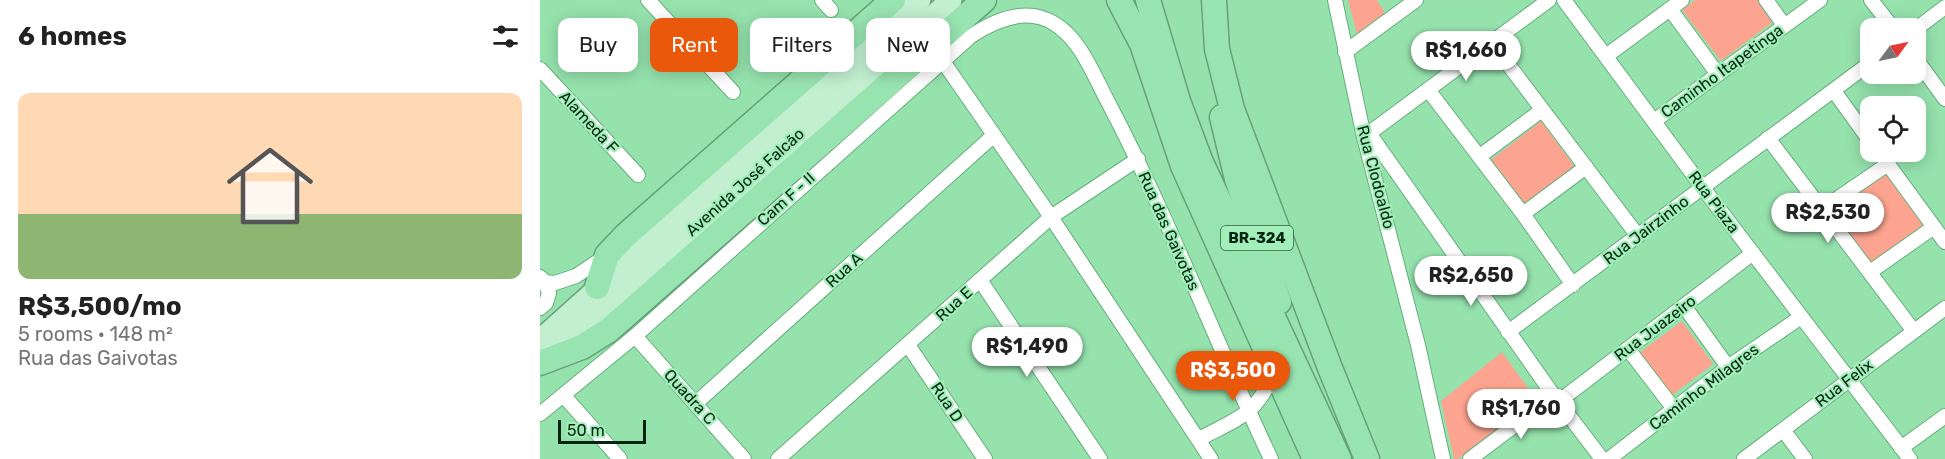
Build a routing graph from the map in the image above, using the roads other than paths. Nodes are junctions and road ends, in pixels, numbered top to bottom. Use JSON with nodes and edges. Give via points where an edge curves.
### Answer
{"nodes":[{"id":1,"x":648,"y":0,"type":"edge"},
{"id":2,"x":893,"y":0,"type":"edge"},
{"id":3,"x":920,"y":0,"type":"edge"},
{"id":4,"x":951,"y":0,"type":"edge"},
{"id":5,"x":984,"y":0,"type":"edge"},
{"id":6,"x":1119,"y":0,"type":"edge"},
{"id":7,"x":1148,"y":0,"type":"edge"},
{"id":8,"x":1214,"y":0,"type":"edge"},
{"id":9,"x":1335,"y":0,"type":"edge"},
{"id":10,"x":1416,"y":0,"type":"edge"},
{"id":11,"x":1549,"y":0,"type":"edge"},
{"id":12,"x":1564,"y":0,"type":"edge"},
{"id":13,"x":1682,"y":0,"type":"edge"},
{"id":14,"x":1766,"y":0,"type":"edge"},
{"id":15,"x":1820,"y":0,"type":"edge"},
{"id":16,"x":1871,"y":0,"type":"edge"},
{"id":17,"x":1399,"y":5,"type":"edge"},
{"id":18,"x":1945,"y":7,"type":"edge"},
{"id":19,"x":1670,"y":9,"type":"junction"},
{"id":20,"x":1885,"y":18,"type":"edge"},
{"id":21,"x":1046,"y":19,"type":"joint"},
{"id":22,"x":1926,"y":21,"type":"edge"},
{"id":23,"x":1784,"y":25,"type":"junction"},
{"id":24,"x":1492,"y":43,"type":"junction"},
{"id":25,"x":1216,"y":49,"type":"junction"},
{"id":26,"x":1345,"y":52,"type":"junction"},
{"id":27,"x":950,"y":54,"type":"edge"},
{"id":28,"x":1606,"y":56,"type":"junction"},
{"id":29,"x":540,"y":69,"type":"edge"},
{"id":30,"x":1860,"y":71,"type":"edge"},
{"id":31,"x":929,"y":72,"type":"edge"},
{"id":32,"x":950,"y":72,"type":"edge"},
{"id":33,"x":1717,"y":73,"type":"junction"},
{"id":34,"x":1926,"y":73,"type":"edge"},
{"id":35,"x":1429,"y":91,"type":"junction"},
{"id":36,"x":733,"y":92,"type":"dead end"},
{"id":37,"x":1834,"y":92,"type":"junction"},
{"id":38,"x":1945,"y":99,"type":"edge"},
{"id":39,"x":1542,"y":110,"type":"junction"},
{"id":40,"x":1654,"y":121,"type":"junction"},
{"id":41,"x":1860,"y":127,"type":"edge"},
{"id":42,"x":1367,"y":135,"type":"junction"},
{"id":43,"x":993,"y":136,"type":"junction"},
{"id":44,"x":1768,"y":138,"type":"junction"},
{"id":45,"x":1480,"y":156,"type":"junction"},
{"id":46,"x":1138,"y":159,"type":"junction"},
{"id":47,"x":1888,"y":164,"type":"joint"},
{"id":48,"x":1586,"y":167,"type":"junction"},
{"id":49,"x":638,"y":176,"type":"dead end"},
{"id":50,"x":1703,"y":188,"type":"junction"},
{"id":51,"x":1822,"y":209,"type":"junction"},
{"id":52,"x":1523,"y":214,"type":"junction"},
{"id":53,"x":1052,"y":217,"type":"junction"},
{"id":54,"x":1934,"y":227,"type":"junction"},
{"id":55,"x":1638,"y":236,"type":"junction"},
{"id":56,"x":1945,"y":242,"type":"edge"},
{"id":57,"x":1753,"y":253,"type":"junction"},
{"id":58,"x":608,"y":255,"type":"junction"},
{"id":59,"x":1870,"y":272,"type":"junction"},
{"id":60,"x":543,"y":279,"type":"edge"},
{"id":61,"x":980,"y":280,"type":"junction"},
{"id":62,"x":1573,"y":285,"type":"junction"},
{"id":63,"x":597,"y":288,"type":"junction"},
{"id":64,"x":1684,"y":306,"type":"junction"},
{"id":65,"x":540,"y":308,"type":"edge"},
{"id":66,"x":1945,"y":308,"type":"edge"},
{"id":67,"x":1801,"y":317,"type":"junction"},
{"id":68,"x":1913,"y":330,"type":"junction"},
{"id":69,"x":1508,"y":332,"type":"junction"},
{"id":70,"x":635,"y":336,"type":"junction"},
{"id":71,"x":540,"y":340,"type":"edge"},
{"id":72,"x":908,"y":345,"type":"junction"},
{"id":73,"x":1628,"y":349,"type":"junction"},
{"id":74,"x":540,"y":363,"type":"edge"},
{"id":75,"x":1728,"y":367,"type":"junction"},
{"id":76,"x":1275,"y":370,"type":"junction"},
{"id":77,"x":1850,"y":379,"type":"junction"},
{"id":78,"x":563,"y":395,"type":"junction"},
{"id":79,"x":1556,"y":399,"type":"junction"},
{"id":80,"x":696,"y":403,"type":"junction"},
{"id":81,"x":1674,"y":409,"type":"junction"},
{"id":82,"x":1249,"y":412,"type":"junction"},
{"id":83,"x":540,"y":414,"type":"edge"},
{"id":84,"x":1945,"y":416,"type":"edge"},
{"id":85,"x":1322,"y":423,"type":"junction"},
{"id":86,"x":1783,"y":430,"type":"junction"},
{"id":87,"x":1199,"y":439,"type":"junction"},
{"id":88,"x":1905,"y":453,"type":"edge"},
{"id":89,"x":620,"y":459,"type":"edge"},
{"id":90,"x":744,"y":459,"type":"edge"},
{"id":91,"x":778,"y":459,"type":"edge"},
{"id":92,"x":985,"y":459,"type":"edge"},
{"id":93,"x":1100,"y":459,"type":"edge"},
{"id":94,"x":1211,"y":459,"type":"edge"},
{"id":95,"x":1271,"y":459,"type":"edge"},
{"id":96,"x":1315,"y":459,"type":"edge"},
{"id":97,"x":1339,"y":459,"type":"edge"},
{"id":98,"x":1367,"y":459,"type":"edge"},
{"id":99,"x":1443,"y":459,"type":"edge"},
{"id":100,"x":1470,"y":459,"type":"edge"},
{"id":101,"x":1602,"y":459,"type":"edge"},
{"id":102,"x":1609,"y":459,"type":"edge"},
{"id":103,"x":1744,"y":459,"type":"edge"},
{"id":104,"x":1804,"y":459,"type":"edge"}],
"edges":[{"from":1,"to":36,"type":"street"},
{"from":2,"to":58,"type":"highway","via":[[634,227]]},
{"from":3,"to":63,"type":"main road","name":"Avenida José Falcão"},
{"from":4,"to":74,"type":"main road","name":"Avenida José Falcão"},
{"from":5,"to":74,"type":"highway","via":[[609,330],[582,347]]},
{"from":6,"to":76,"type":"highway","number":"BR-324","via":[[1142,44],[1183,166]]},
{"from":7,"to":85,"type":"highway","number":"BR-324","via":[[1178,101],[1225,218]]},
{"from":8,"to":25,"type":"highway","number":"BR-324"},
{"from":9,"to":26,"type":"street","name":"Rua Clodoaldo"},
{"from":10,"to":17,"type":"street"},
{"from":11,"to":24,"type":"street"},
{"from":12,"to":28,"type":"street","name":"Rua Piaza"},
{"from":13,"to":19,"type":"street"},
{"from":14,"to":23,"type":"street"},
{"from":15,"to":23,"type":"street","name":"Caminho Itapetinga"},
{"from":16,"to":20,"type":"street"},
{"from":17,"to":26,"type":"street"},
{"from":18,"to":22,"type":"street"},
{"from":19,"to":28,"type":"street"},
{"from":19,"to":33,"type":"street"},
{"from":21,"to":27,"type":"street","name":"Cam F - II","via":[[1006,17],[993,22]]},
{"from":21,"to":46,"type":"street","name":"Rua das Gaivotas","via":[[1068,34],[1083,55]]},
{"from":23,"to":33,"type":"street","name":"Caminho Itapetinga"},
{"from":24,"to":35,"type":"street"},
{"from":24,"to":39,"type":"street"},
{"from":25,"to":85,"type":"highway","number":"BR-324","via":[[1219,100],[1237,179]]},
{"from":25,"to":98,"type":"highway","via":[[1232,110]]},
{"from":26,"to":42,"type":"street","name":"Rua Clodoaldo"},
{"from":28,"to":40,"type":"street","name":"Rua Piaza"},
{"from":29,"to":49,"type":"street","name":"Alameda F"},
{"from":30,"to":37,"type":"street","name":"Rua Jairzinho"},
{"from":31,"to":70,"type":"street","name":"Cam F - II"},
{"from":32,"to":43,"type":"street"},
{"from":33,"to":40,"type":"street","name":"Caminho Itapetinga"},
{"from":34,"to":38,"type":"street"},
{"from":35,"to":42,"type":"street"},
{"from":35,"to":45,"type":"street"},
{"from":37,"to":41,"type":"street"},
{"from":37,"to":44,"type":"street","name":"Rua Jairzinho"},
{"from":39,"to":45,"type":"street"},
{"from":39,"to":48,"type":"street"},
{"from":40,"to":50,"type":"street","name":"Rua Piaza"},
{"from":42,"to":69,"type":"street"},
{"from":42,"to":99,"type":"street","name":"Rua Clodoaldo"},
{"from":43,"to":53,"type":"street"},
{"from":43,"to":80,"type":"street","name":"Rua A"},
{"from":44,"to":50,"type":"street","name":"Rua Jairzinho"},
{"from":44,"to":51,"type":"street"},
{"from":45,"to":52,"type":"street"},
{"from":46,"to":53,"type":"street","name":"Rua E"},
{"from":46,"to":82,"type":"street","name":"Rua das Gaivotas"},
{"from":47,"to":51,"type":"street"},
{"from":47,"to":54,"type":"street"},
{"from":48,"to":52,"type":"street"},
{"from":48,"to":55,"type":"street"},
{"from":50,"to":55,"type":"street","name":"Rua Jairzinho"},
{"from":50,"to":57,"type":"street","name":"Rua Piaza"},
{"from":51,"to":59,"type":"street"},
{"from":52,"to":62,"type":"street"},
{"from":53,"to":61,"type":"street","name":"Rua E"},
{"from":53,"to":87,"type":"street"},
{"from":54,"to":56,"type":"street"},
{"from":54,"to":59,"type":"street"},
{"from":55,"to":62,"type":"street","name":"Rua Jairzinho"},
{"from":57,"to":64,"type":"street","name":"Rua Juazeiro"},
{"from":57,"to":67,"type":"street","name":"Rua Piaza"},
{"from":58,"to":60,"type":"street","via":[[576,276],[555,283]]},
{"from":58,"to":63,"type":"highway"},
{"from":59,"to":68,"type":"street"},
{"from":60,"to":65,"type":"street","via":[[549,293]]},
{"from":61,"to":72,"type":"street","name":"Rua E"},
{"from":61,"to":93,"type":"street"},
{"from":62,"to":69,"type":"street","name":"Rua Jairzinho"},
{"from":63,"to":71,"type":"main road","name":"Avenida José Falcão"},
{"from":64,"to":73,"type":"street","name":"Rua Juazeiro"},
{"from":64,"to":75,"type":"street"},
{"from":66,"to":68,"type":"street","name":"Rua Felix"},
{"from":67,"to":75,"type":"street","name":"Caminho Milagres"},
{"from":67,"to":77,"type":"street","name":"Rua Piaza"},
{"from":68,"to":77,"type":"street","name":"Rua Felix"},
{"from":69,"to":79,"type":"street"},
{"from":70,"to":78,"type":"street","name":"Cam F - II"},
{"from":70,"to":80,"type":"street","name":"Quadra C"},
{"from":72,"to":91,"type":"street","name":"Rua E"},
{"from":72,"to":92,"type":"street","name":"Rua D"},
{"from":73,"to":79,"type":"street","name":"Rua Juazeiro"},
{"from":73,"to":81,"type":"street"},
{"from":75,"to":81,"type":"street","name":"Caminho Milagres"},
{"from":76,"to":82,"type":"street","via":[[1262,398]]},
{"from":76,"to":96,"type":"highway","number":"BR-324"},
{"from":77,"to":86,"type":"street","name":"Rua Felix"},
{"from":77,"to":88,"type":"street","name":"Rua Piaza"},
{"from":78,"to":83,"type":"street","name":"Cam F - II"},
{"from":78,"to":89,"type":"street"},
{"from":79,"to":100,"type":"street","name":"Rua Juazeiro"},
{"from":79,"to":101,"type":"street"},
{"from":80,"to":90,"type":"street","name":"Quadra C"},
{"from":81,"to":102,"type":"street","name":"Caminho Milagres"},
{"from":82,"to":87,"type":"street"},
{"from":82,"to":95,"type":"street","name":"Rua das Gaivotas"},
{"from":84,"to":88,"type":"street"},
{"from":85,"to":97,"type":"highway","number":"BR-324"},
{"from":86,"to":103,"type":"street","name":"Rua Felix"},
{"from":86,"to":104,"type":"street"},
{"from":87,"to":94,"type":"street"}]}
